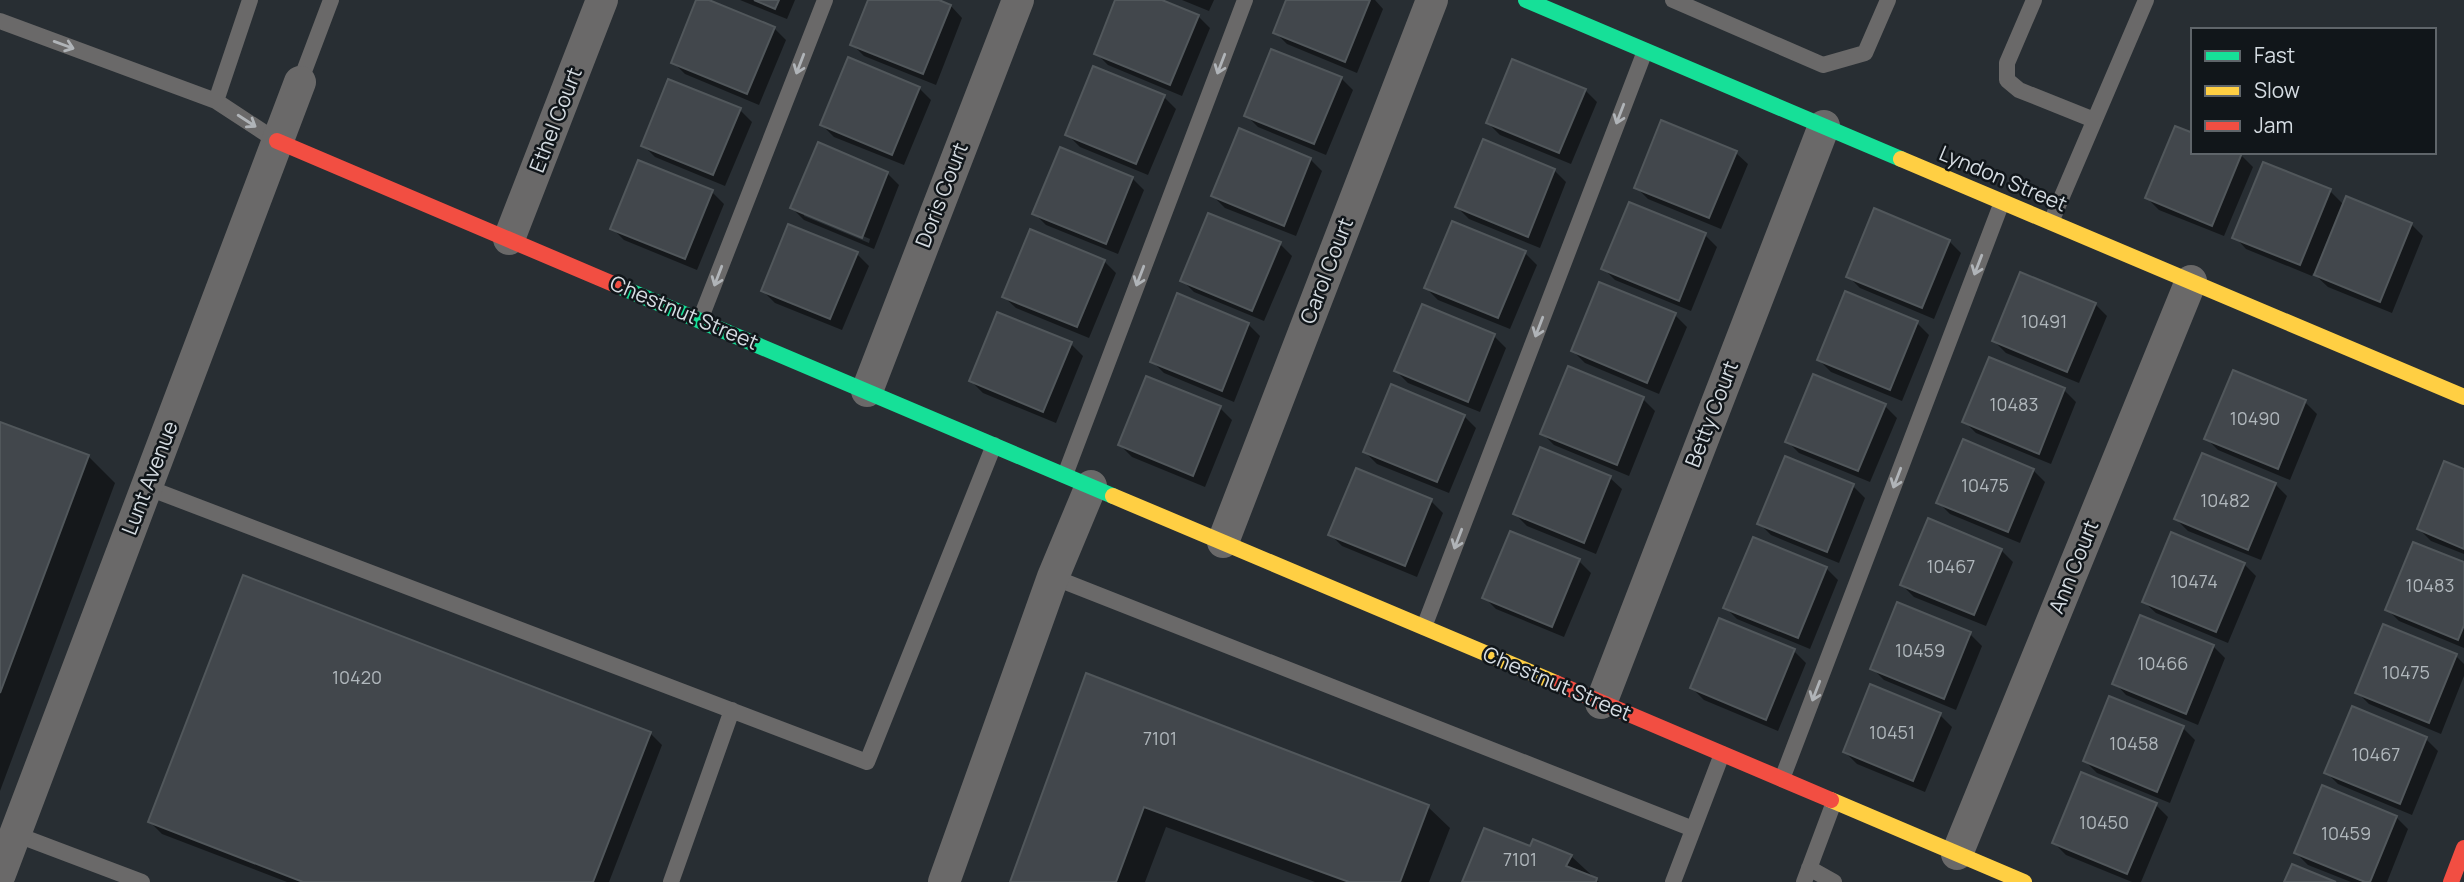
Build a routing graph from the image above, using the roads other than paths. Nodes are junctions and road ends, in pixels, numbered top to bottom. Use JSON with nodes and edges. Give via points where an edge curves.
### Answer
{"nodes":[{"id":1,"x":250,"y":0,"type":"edge"},
{"id":2,"x":331,"y":0,"type":"edge"},
{"id":3,"x":602,"y":0,"type":"edge"},
{"id":4,"x":825,"y":0,"type":"edge"},
{"id":5,"x":1018,"y":0,"type":"edge"},
{"id":6,"x":1245,"y":0,"type":"edge"},
{"id":7,"x":1432,"y":0,"type":"edge"},
{"id":8,"x":1526,"y":0,"type":"edge"},
{"id":9,"x":1673,"y":0,"type":"edge"},
{"id":10,"x":1888,"y":0,"type":"edge"},
{"id":11,"x":2034,"y":0,"type":"edge"},
{"id":12,"x":2146,"y":0,"type":"edge"},
{"id":13,"x":0,"y":21,"type":"edge"},
{"id":14,"x":1645,"y":51,"type":"junction"},
{"id":15,"x":300,"y":82,"type":"joint"},
{"id":16,"x":216,"y":101,"type":"junction"},
{"id":17,"x":2094,"y":120,"type":"junction"},
{"id":18,"x":1824,"y":126,"type":"junction"},
{"id":19,"x":277,"y":141,"type":"junction"},
{"id":20,"x":2002,"y":202,"type":"junction"},
{"id":21,"x":2051,"y":222,"type":"junction"},
{"id":22,"x":509,"y":239,"type":"junction"},
{"id":23,"x":2191,"y":281,"type":"junction"},
{"id":24,"x":700,"y":320,"type":"junction"},
{"id":25,"x":867,"y":391,"type":"junction"},
{"id":26,"x":2464,"y":397,"type":"edge"},
{"id":27,"x":994,"y":445,"type":"junction"},
{"id":28,"x":1078,"y":480,"type":"junction"},
{"id":29,"x":146,"y":487,"type":"junction"},
{"id":30,"x":1223,"y":542,"type":"junction"},
{"id":31,"x":1053,"y":577,"type":"junction"},
{"id":32,"x":1424,"y":627,"type":"junction"},
{"id":33,"x":1601,"y":703,"type":"junction"},
{"id":34,"x":732,"y":710,"type":"junction"},
{"id":35,"x":1722,"y":754,"type":"junction"},
{"id":36,"x":1782,"y":779,"type":"junction"},
{"id":37,"x":1834,"y":802,"type":"junction"},
{"id":38,"x":1693,"y":829,"type":"junction"},
{"id":39,"x":15,"y":834,"type":"junction"},
{"id":40,"x":2464,"y":848,"type":"edge"},
{"id":41,"x":1956,"y":853,"type":"junction"},
{"id":42,"x":0,"y":874,"type":"edge"},
{"id":43,"x":1806,"y":875,"type":"edge"},
{"id":44,"x":142,"y":882,"type":"edge"},
{"id":45,"x":671,"y":882,"type":"edge"},
{"id":46,"x":944,"y":882,"type":"edge"},
{"id":47,"x":1673,"y":882,"type":"edge"},
{"id":48,"x":1833,"y":882,"type":"edge"},
{"id":49,"x":2024,"y":882,"type":"edge"},
{"id":50,"x":2451,"y":882,"type":"edge"}],
"edges":[{"from":1,"to":16,"type":"lane"},
{"from":2,"to":15,"type":"lane"},
{"from":3,"to":22,"type":"street","name":"Ethel Court"},
{"from":4,"to":24,"type":"lane","one_way":true},
{"from":5,"to":25,"type":"street","name":"Doris Court"},
{"from":6,"to":28,"type":"lane","one_way":true},
{"from":7,"to":30,"type":"street","name":"Carol Court"},
{"from":8,"to":14,"type":"street","name":"Lyndon Street"},
{"from":9,"to":10,"type":"lane","via":[[1823,65],[1865,53]]},
{"from":11,"to":17,"type":"lane","via":[[2007,63],[2007,80],[2019,90]]},
{"from":12,"to":17,"type":"lane"},
{"from":13,"to":16,"type":"lane","one_way":true},
{"from":14,"to":18,"type":"street","name":"Lyndon Street"},
{"from":14,"to":32,"type":"lane","one_way":true},
{"from":15,"to":19,"type":"street","name":"Lunt Avenue"},
{"from":16,"to":19,"type":"lane","one_way":true},
{"from":17,"to":21,"type":"lane"},
{"from":18,"to":20,"type":"street","name":"Lyndon Street"},
{"from":18,"to":33,"type":"street","name":"Betty Court"},
{"from":19,"to":22,"type":"street","name":"Chestnut Street"},
{"from":19,"to":29,"type":"street","name":"Lunt Avenue"},
{"from":20,"to":21,"type":"street","name":"Lyndon Street"},
{"from":20,"to":36,"type":"lane","one_way":true},
{"from":21,"to":23,"type":"street","name":"Lyndon Street"},
{"from":22,"to":24,"type":"street","name":"Chestnut Street"},
{"from":23,"to":26,"type":"street","name":"Lyndon Street"},
{"from":23,"to":41,"type":"street","name":"Ann Court"},
{"from":24,"to":25,"type":"street","name":"Chestnut Street"},
{"from":25,"to":27,"type":"street","name":"Chestnut Street"},
{"from":27,"to":28,"type":"street","name":"Chestnut Street"},
{"from":27,"to":34,"type":"lane","via":[[867,761]]},
{"from":28,"to":30,"type":"street","name":"Chestnut Street"},
{"from":28,"to":31,"type":"street"},
{"from":29,"to":34,"type":"lane"},
{"from":29,"to":39,"type":"street","name":"Lunt Avenue"},
{"from":30,"to":32,"type":"street","name":"Chestnut Street"},
{"from":31,"to":38,"type":"lane"},
{"from":31,"to":46,"type":"street"},
{"from":32,"to":33,"type":"street","name":"Chestnut Street"},
{"from":33,"to":35,"type":"street","name":"Chestnut Street"},
{"from":34,"to":45,"type":"lane"},
{"from":35,"to":36,"type":"street","name":"Chestnut Street"},
{"from":35,"to":38,"type":"lane"},
{"from":36,"to":37,"type":"street","name":"Chestnut Street"},
{"from":37,"to":41,"type":"street","name":"Chestnut Street"},
{"from":37,"to":43,"type":"lane"},
{"from":38,"to":47,"type":"lane"},
{"from":39,"to":42,"type":"street","name":"Lunt Avenue"},
{"from":39,"to":44,"type":"lane"},
{"from":40,"to":50,"type":"street"},
{"from":41,"to":49,"type":"street","name":"Chestnut Street"},
{"from":43,"to":48,"type":"lane"}]}
